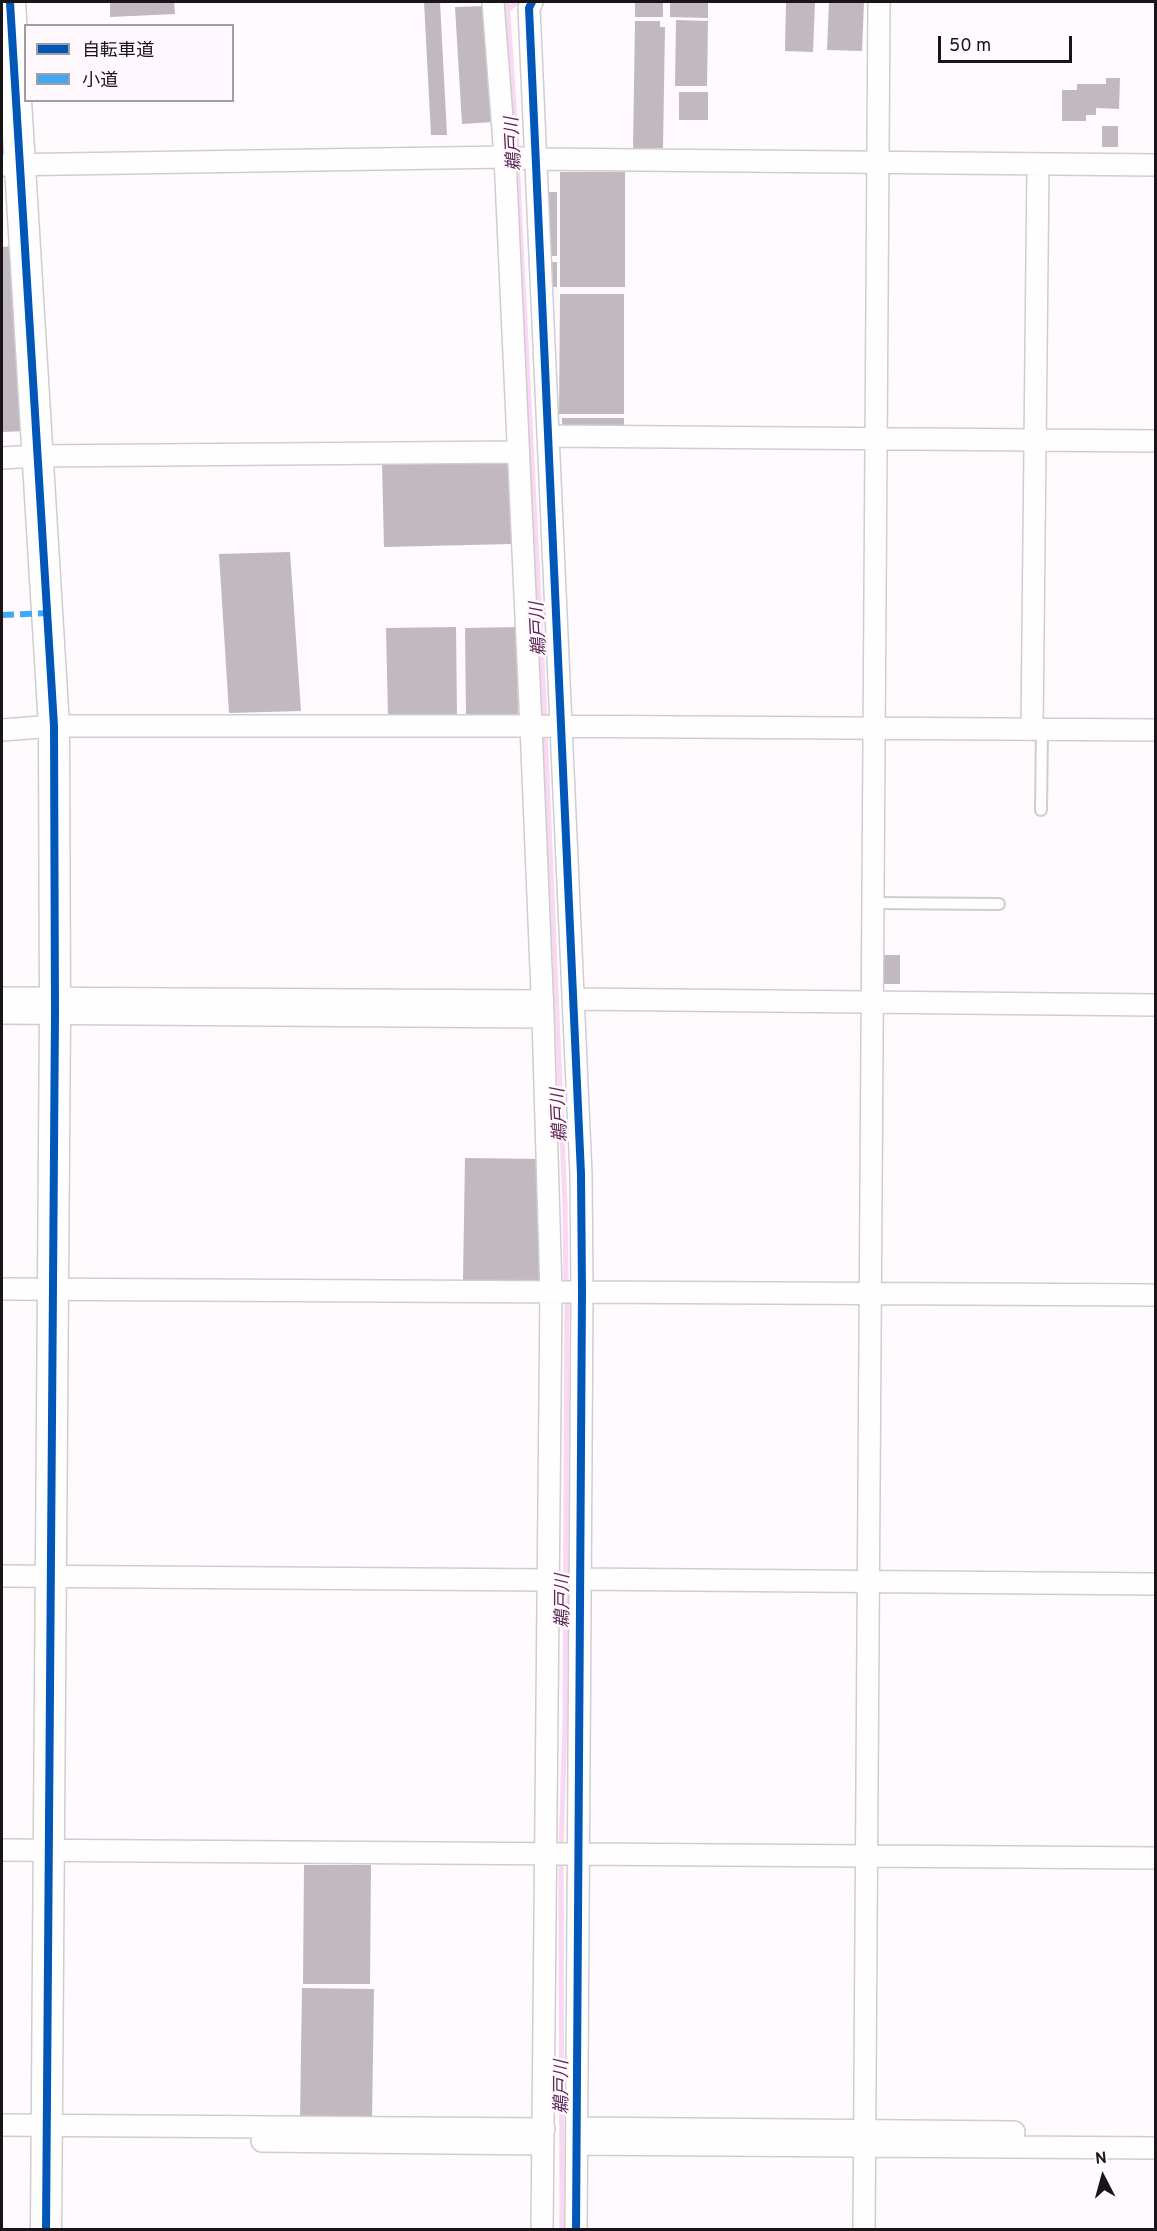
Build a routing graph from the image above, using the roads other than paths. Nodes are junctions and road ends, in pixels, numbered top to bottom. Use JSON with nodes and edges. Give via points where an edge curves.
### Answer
{"nodes":[{"id":1,"x":10,"y":2,"type":"edge"},
{"id":2,"x":493,"y":2,"type":"edge"},
{"id":3,"x":879,"y":2,"type":"edge"},
{"id":4,"x":529,"y":4,"type":"edge"},
{"id":5,"x":520,"y":158,"type":"junction"},
{"id":6,"x":11,"y":164,"type":"edge"},
{"id":7,"x":879,"y":164,"type":"junction"},
{"id":8,"x":1038,"y":164,"type":"junction"},
{"id":9,"x":1155,"y":165,"type":"edge"},
{"id":10,"x":1155,"y":441,"type":"edge"},
{"id":11,"x":550,"y":442,"type":"junction"},
{"id":12,"x":518,"y":445,"type":"junction"},
{"id":13,"x":877,"y":445,"type":"junction"},
{"id":14,"x":2,"y":446,"type":"edge"},
{"id":15,"x":1034,"y":446,"type":"junction"},
{"id":16,"x":38,"y":450,"type":"junction"},
{"id":17,"x":1155,"y":453,"type":"edge"},
{"id":18,"x":2,"y":458,"type":"edge"},
{"id":19,"x":54,"y":726,"type":"junction"},
{"id":20,"x":546,"y":726,"type":"junction"},
{"id":21,"x":874,"y":728,"type":"junction"},
{"id":22,"x":1037,"y":729,"type":"junction"},
{"id":23,"x":2,"y":730,"type":"edge"},
{"id":24,"x":1155,"y":730,"type":"edge"},
{"id":25,"x":1041,"y":810,"type":"dead end"},
{"id":26,"x":873,"y":903,"type":"junction"},
{"id":27,"x":999,"y":904,"type":"dead end"},
{"id":28,"x":2,"y":998,"type":"edge"},
{"id":29,"x":1155,"y":1005,"type":"edge"},
{"id":30,"x":55,"y":1006,"type":"junction"},
{"id":31,"x":574,"y":1006,"type":"junction"},
{"id":32,"x":872,"y":1008,"type":"junction"},
{"id":33,"x":543,"y":1009,"type":"junction"},
{"id":34,"x":2,"y":1013,"type":"edge"},
{"id":35,"x":1155,"y":1017,"type":"edge"},
{"id":36,"x":2,"y":1289,"type":"edge"},
{"id":37,"x":53,"y":1289,"type":"junction"},
{"id":38,"x":566,"y":1291,"type":"junction"},
{"id":39,"x":870,"y":1293,"type":"junction"},
{"id":40,"x":1155,"y":1295,"type":"edge"},
{"id":41,"x":2,"y":1563,"type":"edge"},
{"id":42,"x":51,"y":1570,"type":"junction"},
{"id":43,"x":1155,"y":1571,"type":"edge"},
{"id":44,"x":549,"y":1573,"type":"junction"},
{"id":45,"x":580,"y":1573,"type":"junction"},
{"id":46,"x":868,"y":1575,"type":"junction"},
{"id":47,"x":2,"y":1576,"type":"edge"},
{"id":48,"x":1155,"y":1584,"type":"edge"},
{"id":49,"x":2,"y":1850,"type":"edge"},
{"id":50,"x":49,"y":1851,"type":"junction"},
{"id":51,"x":563,"y":1854,"type":"junction"},
{"id":52,"x":866,"y":1855,"type":"junction"},
{"id":53,"x":1155,"y":1858,"type":"edge"},
{"id":54,"x":2,"y":2125,"type":"edge"},
{"id":55,"x":47,"y":2132,"type":"junction"},
{"id":56,"x":1155,"y":2134,"type":"edge"},
{"id":57,"x":543,"y":2136,"type":"junction"},
{"id":58,"x":577,"y":2136,"type":"junction"},
{"id":59,"x":865,"y":2138,"type":"junction"},
{"id":60,"x":2,"y":2139,"type":"edge"},
{"id":61,"x":1155,"y":2148,"type":"edge"},
{"id":62,"x":46,"y":2229,"type":"edge"},
{"id":63,"x":542,"y":2229,"type":"edge"},
{"id":64,"x":576,"y":2229,"type":"edge"},
{"id":65,"x":864,"y":2229,"type":"edge"}],
"edges":[{"from":1,"to":6,"type":"street"},
{"from":2,"to":5,"type":"street"},
{"from":3,"to":7,"type":"street"},
{"from":4,"to":5,"type":"street"},
{"from":5,"to":6,"type":"street"},
{"from":5,"to":7,"type":"street"},
{"from":5,"to":11,"type":"street"},
{"from":5,"to":12,"type":"street"},
{"from":6,"to":16,"type":"street"},
{"from":7,"to":8,"type":"street"},
{"from":7,"to":13,"type":"street"},
{"from":8,"to":9,"type":"street"},
{"from":8,"to":15,"type":"street"},
{"from":10,"to":15,"type":"street"},
{"from":11,"to":13,"type":"street"},
{"from":11,"to":20,"type":"street"},
{"from":12,"to":16,"type":"street"},
{"from":12,"to":20,"type":"street"},
{"from":13,"to":15,"type":"street"},
{"from":13,"to":21,"type":"street"},
{"from":14,"to":16,"type":"street"},
{"from":15,"to":17,"type":"street"},
{"from":15,"to":22,"type":"street"},
{"from":16,"to":18,"type":"street"},
{"from":16,"to":19,"type":"street"},
{"from":19,"to":20,"type":"street"},
{"from":19,"to":23,"type":"street"},
{"from":19,"to":30,"type":"street"},
{"from":20,"to":21,"type":"street"},
{"from":20,"to":31,"type":"street"},
{"from":20,"to":33,"type":"street"},
{"from":21,"to":22,"type":"street"},
{"from":21,"to":26,"type":"street"},
{"from":22,"to":24,"type":"street"},
{"from":22,"to":25,"type":"lane"},
{"from":26,"to":27,"type":"lane"},
{"from":26,"to":32,"type":"street"},
{"from":28,"to":30,"type":"street"},
{"from":29,"to":32,"type":"street"},
{"from":30,"to":33,"type":"street"},
{"from":30,"to":34,"type":"street"},
{"from":30,"to":37,"type":"street"},
{"from":31,"to":32,"type":"street"},
{"from":31,"to":38,"type":"street","via":[[581,1174]]},
{"from":32,"to":35,"type":"street"},
{"from":32,"to":39,"type":"street"},
{"from":33,"to":38,"type":"street"},
{"from":36,"to":37,"type":"street"},
{"from":37,"to":38,"type":"street"},
{"from":37,"to":42,"type":"street"},
{"from":38,"to":39,"type":"street"},
{"from":38,"to":44,"type":"street"},
{"from":38,"to":45,"type":"street"},
{"from":39,"to":40,"type":"street"},
{"from":39,"to":46,"type":"street"},
{"from":41,"to":42,"type":"street"},
{"from":42,"to":44,"type":"street"},
{"from":42,"to":47,"type":"street"},
{"from":42,"to":50,"type":"street"},
{"from":43,"to":46,"type":"street"},
{"from":44,"to":51,"type":"street"},
{"from":45,"to":46,"type":"street"},
{"from":45,"to":51,"type":"street"},
{"from":46,"to":48,"type":"street"},
{"from":46,"to":52,"type":"street"},
{"from":49,"to":50,"type":"street"},
{"from":50,"to":51,"type":"street"},
{"from":50,"to":55,"type":"street"},
{"from":51,"to":52,"type":"street"},
{"from":51,"to":57,"type":"street"},
{"from":51,"to":58,"type":"street"},
{"from":52,"to":53,"type":"street"},
{"from":52,"to":59,"type":"street"},
{"from":54,"to":55,"type":"street"},
{"from":55,"to":57,"type":"street"},
{"from":55,"to":60,"type":"street"},
{"from":55,"to":62,"type":"street"},
{"from":56,"to":59,"type":"street"},
{"from":57,"to":63,"type":"street"},
{"from":58,"to":59,"type":"street"},
{"from":58,"to":64,"type":"street"},
{"from":59,"to":61,"type":"street"},
{"from":59,"to":65,"type":"street"}]}
